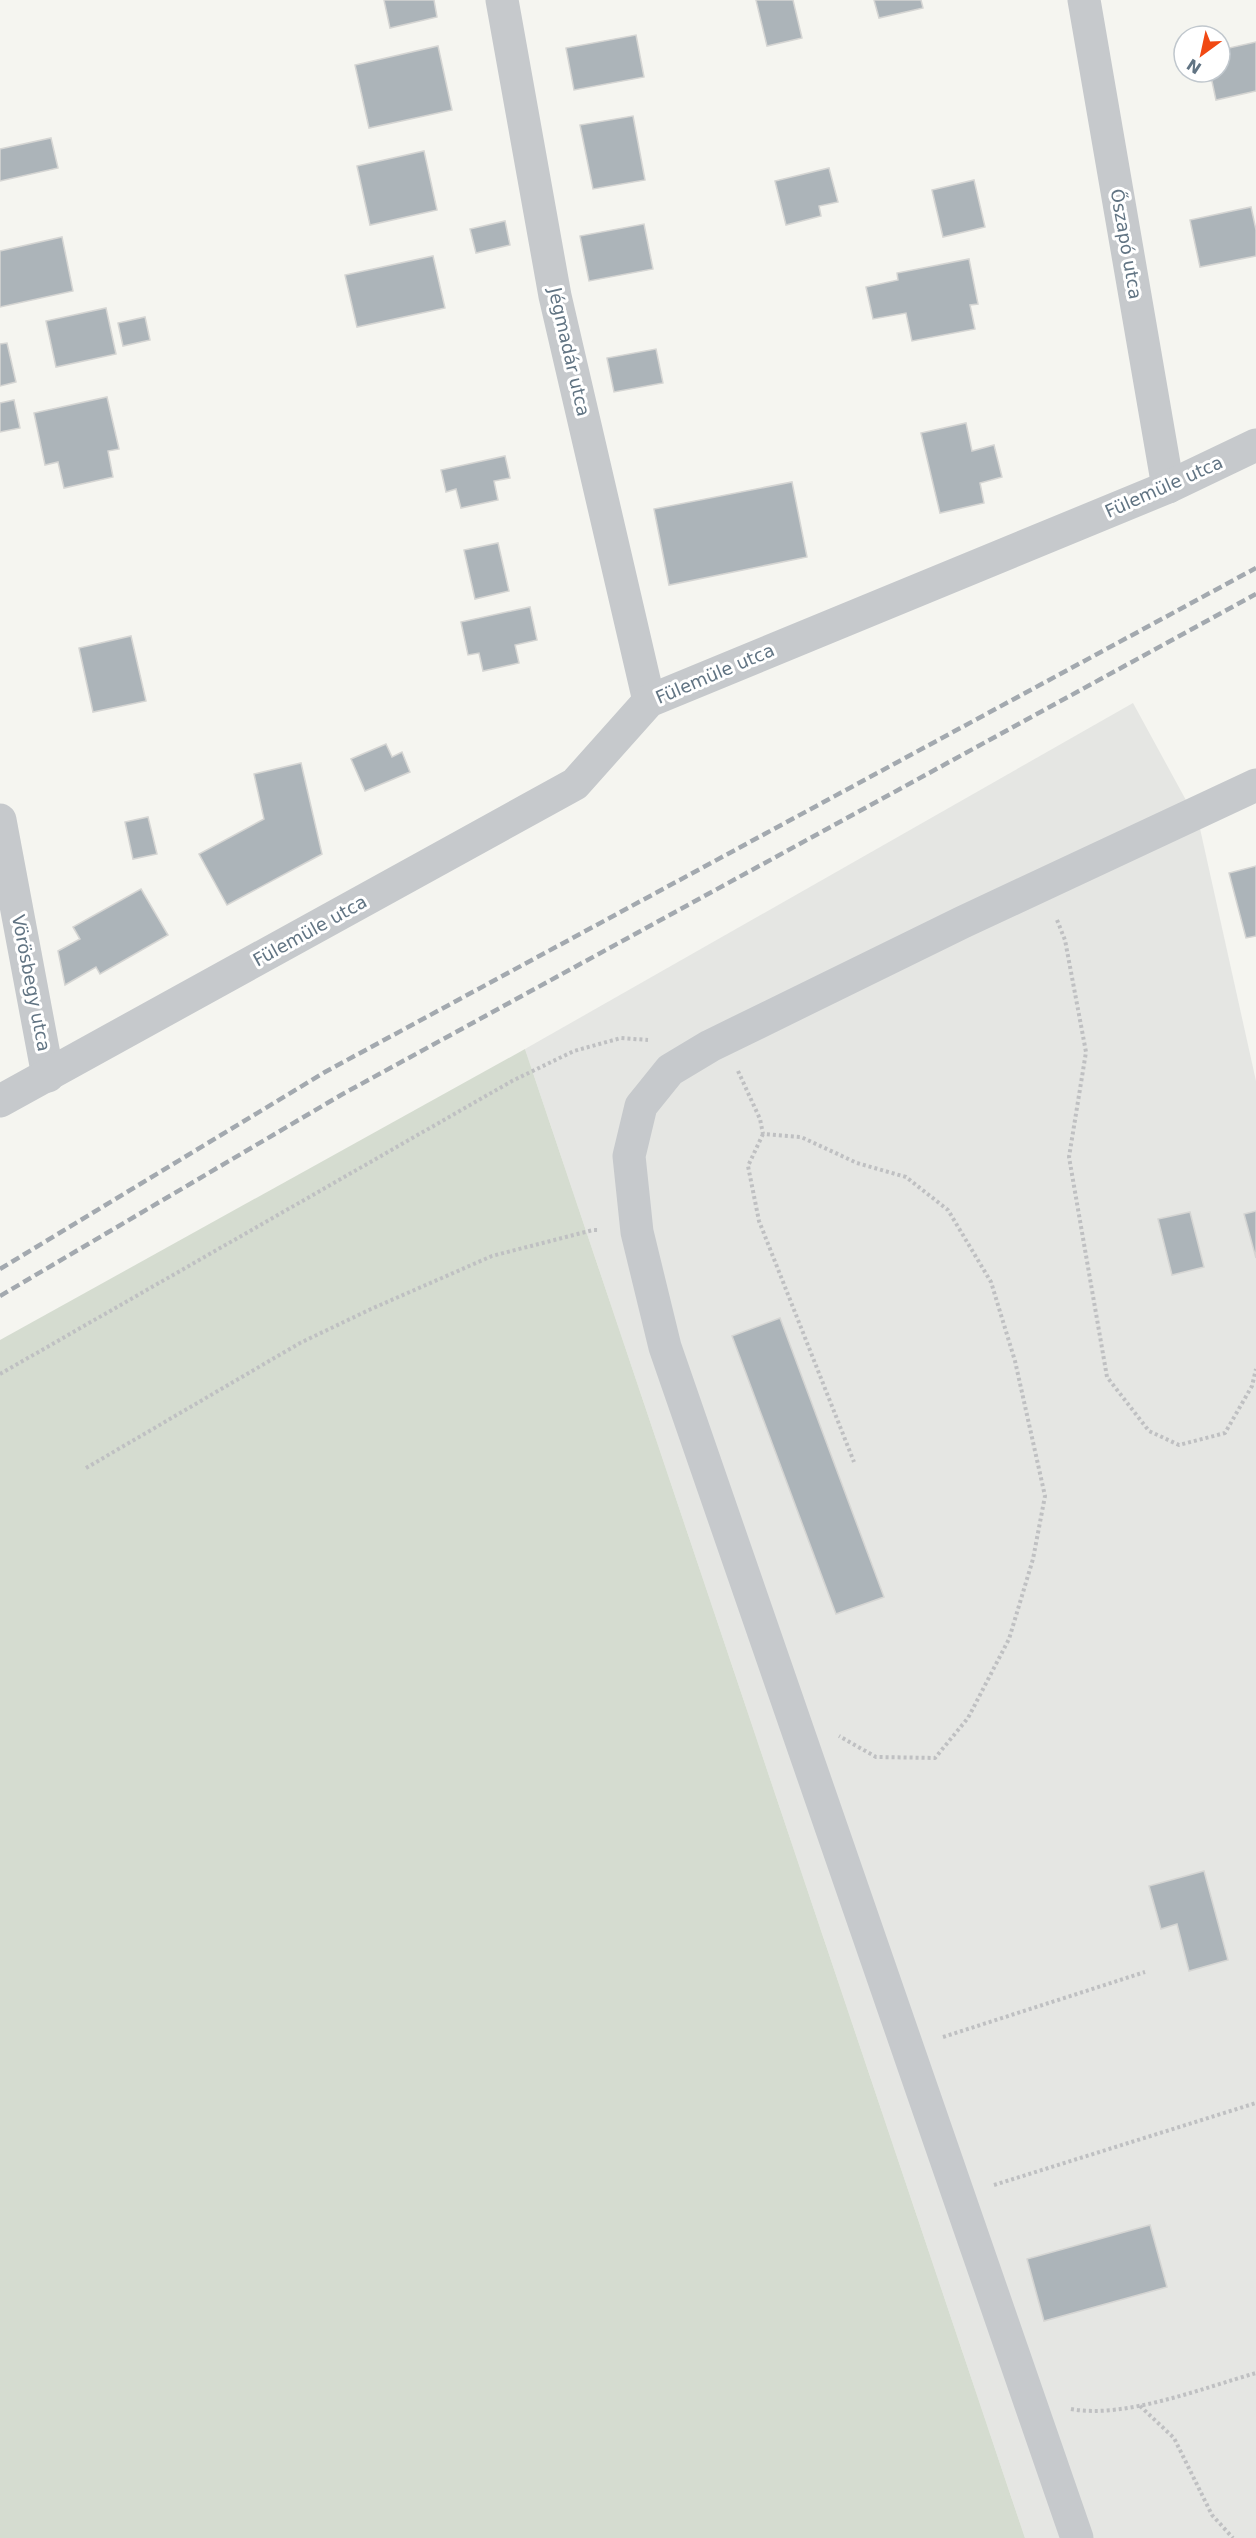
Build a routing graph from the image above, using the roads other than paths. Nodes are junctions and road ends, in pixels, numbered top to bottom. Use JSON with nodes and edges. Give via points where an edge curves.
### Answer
{"nodes":[{"id":1,"x":502,"y":0,"type":"edge"},
{"id":2,"x":1084,"y":0,"type":"edge"},
{"id":3,"x":1256,"y":445,"type":"edge"},
{"id":4,"x":1168,"y":487,"type":"junction"},
{"id":5,"x":649,"y":701,"type":"junction"},
{"id":6,"x":1256,"y":785,"type":"edge"},
{"id":7,"x":0,"y":820,"type":"edge"},
{"id":8,"x":48,"y":1076,"type":"junction"},
{"id":9,"x":0,"y":1101,"type":"edge"},
{"id":10,"x":1077,"y":2538,"type":"edge"}],
"edges":[{"from":1,"to":5,"type":"street","name":"Jégmadár utca","via":[[555,296]]},
{"from":2,"to":4,"type":"street","name":"Őszapó utca"},
{"from":3,"to":4,"type":"street","name":"Fülemüle utca"},
{"from":4,"to":5,"type":"street","name":"Fülemüle utca"},
{"from":5,"to":8,"type":"street","name":"Fülemüle utca","via":[[575,784]]},
{"from":6,"to":10,"type":"street","via":[[731,1036],[670,1070],[641,1106],[629,1156],[637,1232],[665,1347]]},
{"from":7,"to":8,"type":"street","name":"Vörösbegy utca"},
{"from":8,"to":9,"type":"street","name":"Fülemüle utca"}]}
